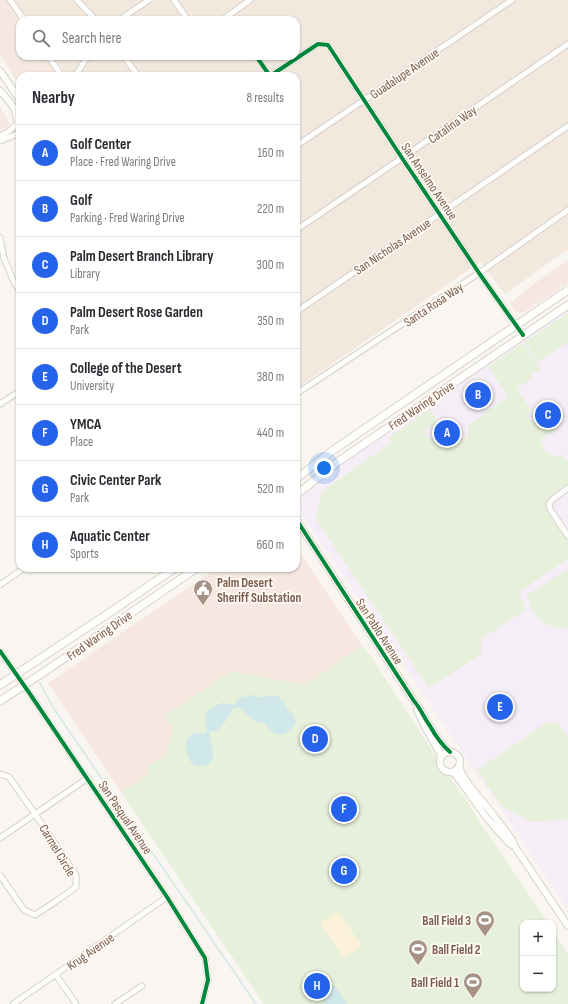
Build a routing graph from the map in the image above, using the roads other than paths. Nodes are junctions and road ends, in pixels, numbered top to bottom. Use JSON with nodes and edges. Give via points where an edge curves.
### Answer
{"nodes":[{"id":1,"x":10,"y":0,"type":"edge"},
{"id":2,"x":77,"y":0,"type":"edge"},
{"id":3,"x":149,"y":0,"type":"edge"},
{"id":4,"x":174,"y":0,"type":"edge"},
{"id":5,"x":250,"y":0,"type":"edge"},
{"id":6,"x":512,"y":0,"type":"edge"},
{"id":7,"x":21,"y":16,"type":"edge"},
{"id":8,"x":92,"y":16,"type":"edge"},
{"id":9,"x":125,"y":16,"type":"edge"},
{"id":10,"x":185,"y":16,"type":"edge"},
{"id":11,"x":231,"y":16,"type":"edge"},
{"id":12,"x":568,"y":44,"type":"edge"},
{"id":13,"x":300,"y":56,"type":"edge"},
{"id":14,"x":51,"y":60,"type":"edge"},
{"id":15,"x":85,"y":60,"type":"edge"},
{"id":16,"x":127,"y":60,"type":"edge"},
{"id":17,"x":259,"y":60,"type":"edge"},
{"id":18,"x":294,"y":60,"type":"edge"},
{"id":19,"x":0,"y":71,"type":"edge"},
{"id":20,"x":59,"y":72,"type":"edge"},
{"id":21,"x":77,"y":72,"type":"edge"},
{"id":22,"x":135,"y":72,"type":"edge"},
{"id":23,"x":267,"y":72,"type":"edge"},
{"id":24,"x":276,"y":72,"type":"edge"},
{"id":25,"x":0,"y":91,"type":"edge"},
{"id":26,"x":16,"y":94,"type":"edge"},
{"id":27,"x":364,"y":100,"type":"junction"},
{"id":28,"x":16,"y":112,"type":"edge"},
{"id":29,"x":16,"y":125,"type":"edge"},
{"id":30,"x":568,"y":126,"type":"edge"},
{"id":31,"x":16,"y":135,"type":"edge"},
{"id":32,"x":0,"y":136,"type":"edge"},
{"id":33,"x":0,"y":141,"type":"edge"},
{"id":34,"x":300,"y":143,"type":"edge"},
{"id":35,"x":402,"y":158,"type":"junction"},
{"id":36,"x":568,"y":210,"type":"edge"},
{"id":37,"x":440,"y":213,"type":"junction"},
{"id":38,"x":300,"y":227,"type":"edge"},
{"id":39,"x":0,"y":238,"type":"edge"},
{"id":40,"x":479,"y":273,"type":"junction"},
{"id":41,"x":16,"y":285,"type":"edge"},
{"id":42,"x":568,"y":290,"type":"edge"},
{"id":43,"x":568,"y":305,"type":"edge"},
{"id":44,"x":300,"y":309,"type":"edge"},
{"id":45,"x":517,"y":325,"type":"junction"},
{"id":46,"x":524,"y":335,"type":"junction"},
{"id":47,"x":300,"y":391,"type":"edge"},
{"id":48,"x":16,"y":394,"type":"edge"},
{"id":49,"x":0,"y":404,"type":"edge"},
{"id":50,"x":300,"y":477,"type":"edge"},
{"id":51,"x":568,"y":488,"type":"edge"},
{"id":52,"x":300,"y":492,"type":"edge"},
{"id":53,"x":300,"y":525,"type":"edge"},
{"id":54,"x":568,"y":536,"type":"edge"},
{"id":55,"x":18,"y":572,"type":"edge"},
{"id":56,"x":169,"y":572,"type":"edge"},
{"id":57,"x":191,"y":572,"type":"edge"},
{"id":58,"x":0,"y":585,"type":"edge"},
{"id":59,"x":0,"y":651,"type":"edge"},
{"id":60,"x":16,"y":674,"type":"junction"},
{"id":61,"x":0,"y":685,"type":"edge"},
{"id":62,"x":24,"y":685,"type":"junction"},
{"id":63,"x":0,"y":701,"type":"edge"},
{"id":64,"x":414,"y":701,"type":"junction"},
{"id":65,"x":450,"y":752,"type":"junction"},
{"id":66,"x":441,"y":756,"type":"junction"},
{"id":67,"x":459,"y":765,"type":"junction"},
{"id":68,"x":451,"y":772,"type":"junction"},
{"id":69,"x":0,"y":774,"type":"edge"},
{"id":70,"x":88,"y":778,"type":"junction"},
{"id":71,"x":35,"y":814,"type":"junction"},
{"id":72,"x":0,"y":838,"type":"edge"},
{"id":73,"x":515,"y":847,"type":"junction"},
{"id":74,"x":0,"y":876,"type":"edge"},
{"id":75,"x":167,"y":897,"type":"junction"},
{"id":76,"x":568,"y":926,"type":"edge"},
{"id":77,"x":56,"y":975,"type":"junction"},
{"id":78,"x":142,"y":986,"type":"dead end"},
{"id":79,"x":13,"y":1004,"type":"edge"},
{"id":80,"x":76,"y":1004,"type":"edge"},
{"id":81,"x":115,"y":1004,"type":"edge"},
{"id":82,"x":202,"y":1004,"type":"edge"}],
"edges":[{"from":1,"to":7,"type":"street"},
{"from":2,"to":8,"type":"street"},
{"from":3,"to":9,"type":"street"},
{"from":4,"to":10,"type":"street"},
{"from":5,"to":11,"type":"street"},
{"from":6,"to":27,"type":"street","name":"Guadalupe Avenue"},
{"from":12,"to":35,"type":"street","name":"Catalina Way"},
{"from":13,"to":27,"type":"street","name":"San Anselmo Avenue","via":[[318,44],[328,45]]},
{"from":14,"to":20,"type":"street"},
{"from":15,"to":21,"type":"street"},
{"from":16,"to":22,"type":"street"},
{"from":17,"to":23,"type":"street"},
{"from":18,"to":24,"type":"street","name":"San Anselmo Avenue"},
{"from":19,"to":26,"type":"street"},
{"from":25,"to":28,"type":"street"},
{"from":27,"to":34,"type":"street","name":"Guadalupe Avenue"},
{"from":27,"to":35,"type":"street","name":"San Anselmo Avenue"},
{"from":29,"to":32,"type":"street"},
{"from":30,"to":37,"type":"street","name":"San Nicholas Avenue"},
{"from":31,"to":33,"type":"street"},
{"from":35,"to":37,"type":"street","name":"San Anselmo Avenue"},
{"from":35,"to":38,"type":"street","name":"Catalina Way"},
{"from":36,"to":40,"type":"street","name":"Santa Rosa Way"},
{"from":37,"to":40,"type":"street","name":"San Anselmo Avenue"},
{"from":37,"to":44,"type":"street","name":"San Nicholas Avenue"},
{"from":39,"to":41,"type":"street","via":[[4,258]]},
{"from":40,"to":45,"type":"street","name":"San Anselmo Avenue"},
{"from":40,"to":47,"type":"street","name":"Santa Rosa Way"},
{"from":42,"to":45,"type":"main road","name":"Fred Waring Drive"},
{"from":43,"to":46,"type":"main road","name":"Fred Waring Drive"},
{"from":45,"to":46,"type":"street","name":"San Anselmo Avenue"},
{"from":45,"to":50,"type":"main road","name":"Fred Waring Drive","via":[[332,451]]},
{"from":46,"to":52,"type":"main road","name":"Fred Waring Drive","via":[[339,461]]},
{"from":48,"to":49,"type":"street"},
{"from":51,"to":54,"type":"street","via":[[548,504]]},
{"from":53,"to":64,"type":"street","name":"San Pablo Avenue"},
{"from":55,"to":58,"type":"street"},
{"from":56,"to":60,"type":"main road","name":"Fred Waring Drive"},
{"from":57,"to":62,"type":"main road","name":"Fred Waring Drive"},
{"from":59,"to":60,"type":"street","name":"San Pasqual Avenue"},
{"from":60,"to":61,"type":"main road","name":"Fred Waring Drive"},
{"from":60,"to":62,"type":"street","name":"San Pasqual Avenue"},
{"from":62,"to":63,"type":"main road","name":"Fred Waring Drive"},
{"from":62,"to":70,"type":"street","name":"San Pasqual Avenue"},
{"from":64,"to":65,"type":"street","name":"San Pablo Avenue"},
{"from":64,"to":66,"type":"street","name":"San Pablo Avenue"},
{"from":65,"to":66,"type":"street"},
{"from":65,"to":67,"type":"street","via":[[458,756]]},
{"from":66,"to":68,"type":"street","via":[[440,766],[444,771]]},
{"from":67,"to":68,"type":"street"},
{"from":67,"to":73,"type":"street","via":[[469,785]]},
{"from":68,"to":73,"type":"street","via":[[456,775],[486,817]]},
{"from":69,"to":71,"type":"street","name":"Carmel Circle","via":[[9,777]]},
{"from":70,"to":71,"type":"street"},
{"from":70,"to":75,"type":"street","name":"San Pasqual Avenue"},
{"from":71,"to":72,"type":"street"},
{"from":71,"to":74,"type":"street","name":"Carmel Circle","via":[[76,875],[76,887],[35,915],[24,910]]},
{"from":73,"to":76,"type":"street"},
{"from":75,"to":77,"type":"street","name":"Krug Avenue"},
{"from":75,"to":82,"type":"street","name":"San Pasqual Avenue","via":[[204,958],[208,980]]},
{"from":77,"to":79,"type":"street","name":"Krug Avenue"},
{"from":77,"to":80,"type":"street"},
{"from":78,"to":81,"type":"street"}]}
